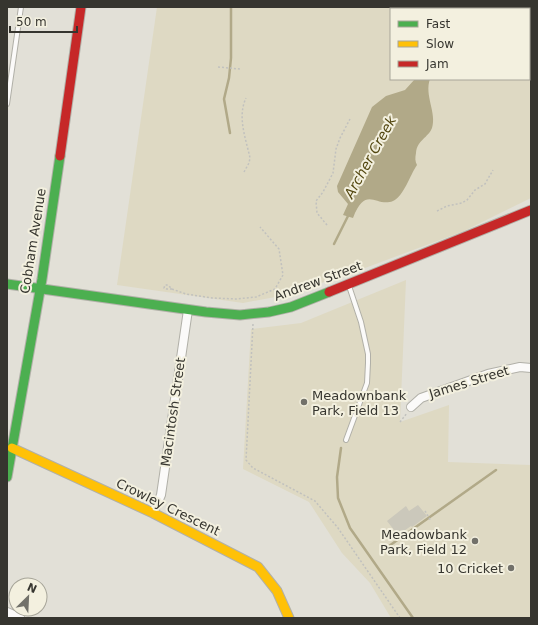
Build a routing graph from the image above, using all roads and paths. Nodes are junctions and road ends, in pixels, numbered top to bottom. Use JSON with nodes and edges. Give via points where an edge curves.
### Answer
{"nodes":[{"id":1,"x":22,"y":7,"type":"edge"},
{"id":2,"x":81,"y":7,"type":"edge"},
{"id":3,"x":218,"y":67,"type":"dead end"},
{"id":4,"x":240,"y":69,"type":"dead end"},
{"id":5,"x":246,"y":98,"type":"dead end"},
{"id":6,"x":7,"y":104,"type":"edge"},
{"id":7,"x":350,"y":119,"type":"dead end"},
{"id":8,"x":493,"y":170,"type":"dead end"},
{"id":9,"x":244,"y":172,"type":"dead end"},
{"id":10,"x":531,"y":210,"type":"edge"},
{"id":11,"x":437,"y":211,"type":"dead end"},
{"id":12,"x":327,"y":225,"type":"dead end"},
{"id":13,"x":260,"y":228,"type":"dead end"},
{"id":14,"x":7,"y":284,"type":"edge"},
{"id":15,"x":349,"y":285,"type":"junction"},
{"id":16,"x":40,"y":288,"type":"junction"},
{"id":17,"x":172,"y":289,"type":"dead end"},
{"id":18,"x":188,"y":310,"type":"junction"},
{"id":19,"x":254,"y":314,"type":"junction"},
{"id":20,"x":531,"y":368,"type":"edge"},
{"id":21,"x":411,"y":407,"type":"dead end"},
{"id":22,"x":346,"y":440,"type":"dead end"},
{"id":23,"x":12,"y":448,"type":"junction"},
{"id":24,"x":7,"y":477,"type":"edge"},
{"id":25,"x":425,"y":511,"type":"dead end"},
{"id":26,"x":153,"y":513,"type":"junction"},
{"id":27,"x":431,"y":521,"type":"dead end"},
{"id":28,"x":402,"y":532,"type":"dead end"},
{"id":29,"x":407,"y":538,"type":"dead end"},
{"id":30,"x":7,"y":612,"type":"edge"},
{"id":31,"x":20,"y":618,"type":"edge"},
{"id":32,"x":289,"y":618,"type":"edge"},
{"id":33,"x":400,"y":618,"type":"edge"}],
"edges":[{"from":1,"to":6,"type":"lane"},
{"from":2,"to":16,"type":"street","name":"Cobham Avenue"},
{"from":3,"to":4,"type":"path"},
{"from":5,"to":9,"type":"path","via":[[242,114],[250,158]]},
{"from":7,"to":12,"type":"path","via":[[336,149],[333,173],[316,201],[317,212]]},
{"from":8,"to":11,"type":"path","via":[[484,184],[467,200]]},
{"from":10,"to":15,"type":"street","name":"Andrew Street"},
{"from":13,"to":17,"type":"path","via":[[279,249],[283,275],[275,289],[256,297],[236,299],[186,294]]},
{"from":14,"to":16,"type":"street","name":"Andrew Street"},
{"from":15,"to":19,"type":"street","name":"Andrew Street","via":[[291,307]]},
{"from":15,"to":22,"type":"lane","via":[[361,322],[368,359],[367,384]]},
{"from":16,"to":18,"type":"street","name":"Andrew Street"},
{"from":16,"to":23,"type":"street","name":"Cobham Avenue"},
{"from":18,"to":19,"type":"street","name":"Andrew Street"},
{"from":18,"to":26,"type":"street","name":"Macintosh Street","via":[[161,495]]},
{"from":19,"to":33,"type":"path","via":[[246,460],[253,468],[315,501],[338,528]]},
{"from":20,"to":21,"type":"street","name":"James Street","via":[[520,367],[488,374],[421,398]]},
{"from":23,"to":24,"type":"street","name":"Cobham Avenue"},
{"from":23,"to":26,"type":"street","name":"Crowley Crescent"},
{"from":25,"to":27,"type":"path"},
{"from":26,"to":32,"type":"street","name":"Crowley Crescent","via":[[258,568],[270,579],[281,596]]},
{"from":28,"to":29,"type":"path"},
{"from":30,"to":31,"type":"street"}]}
